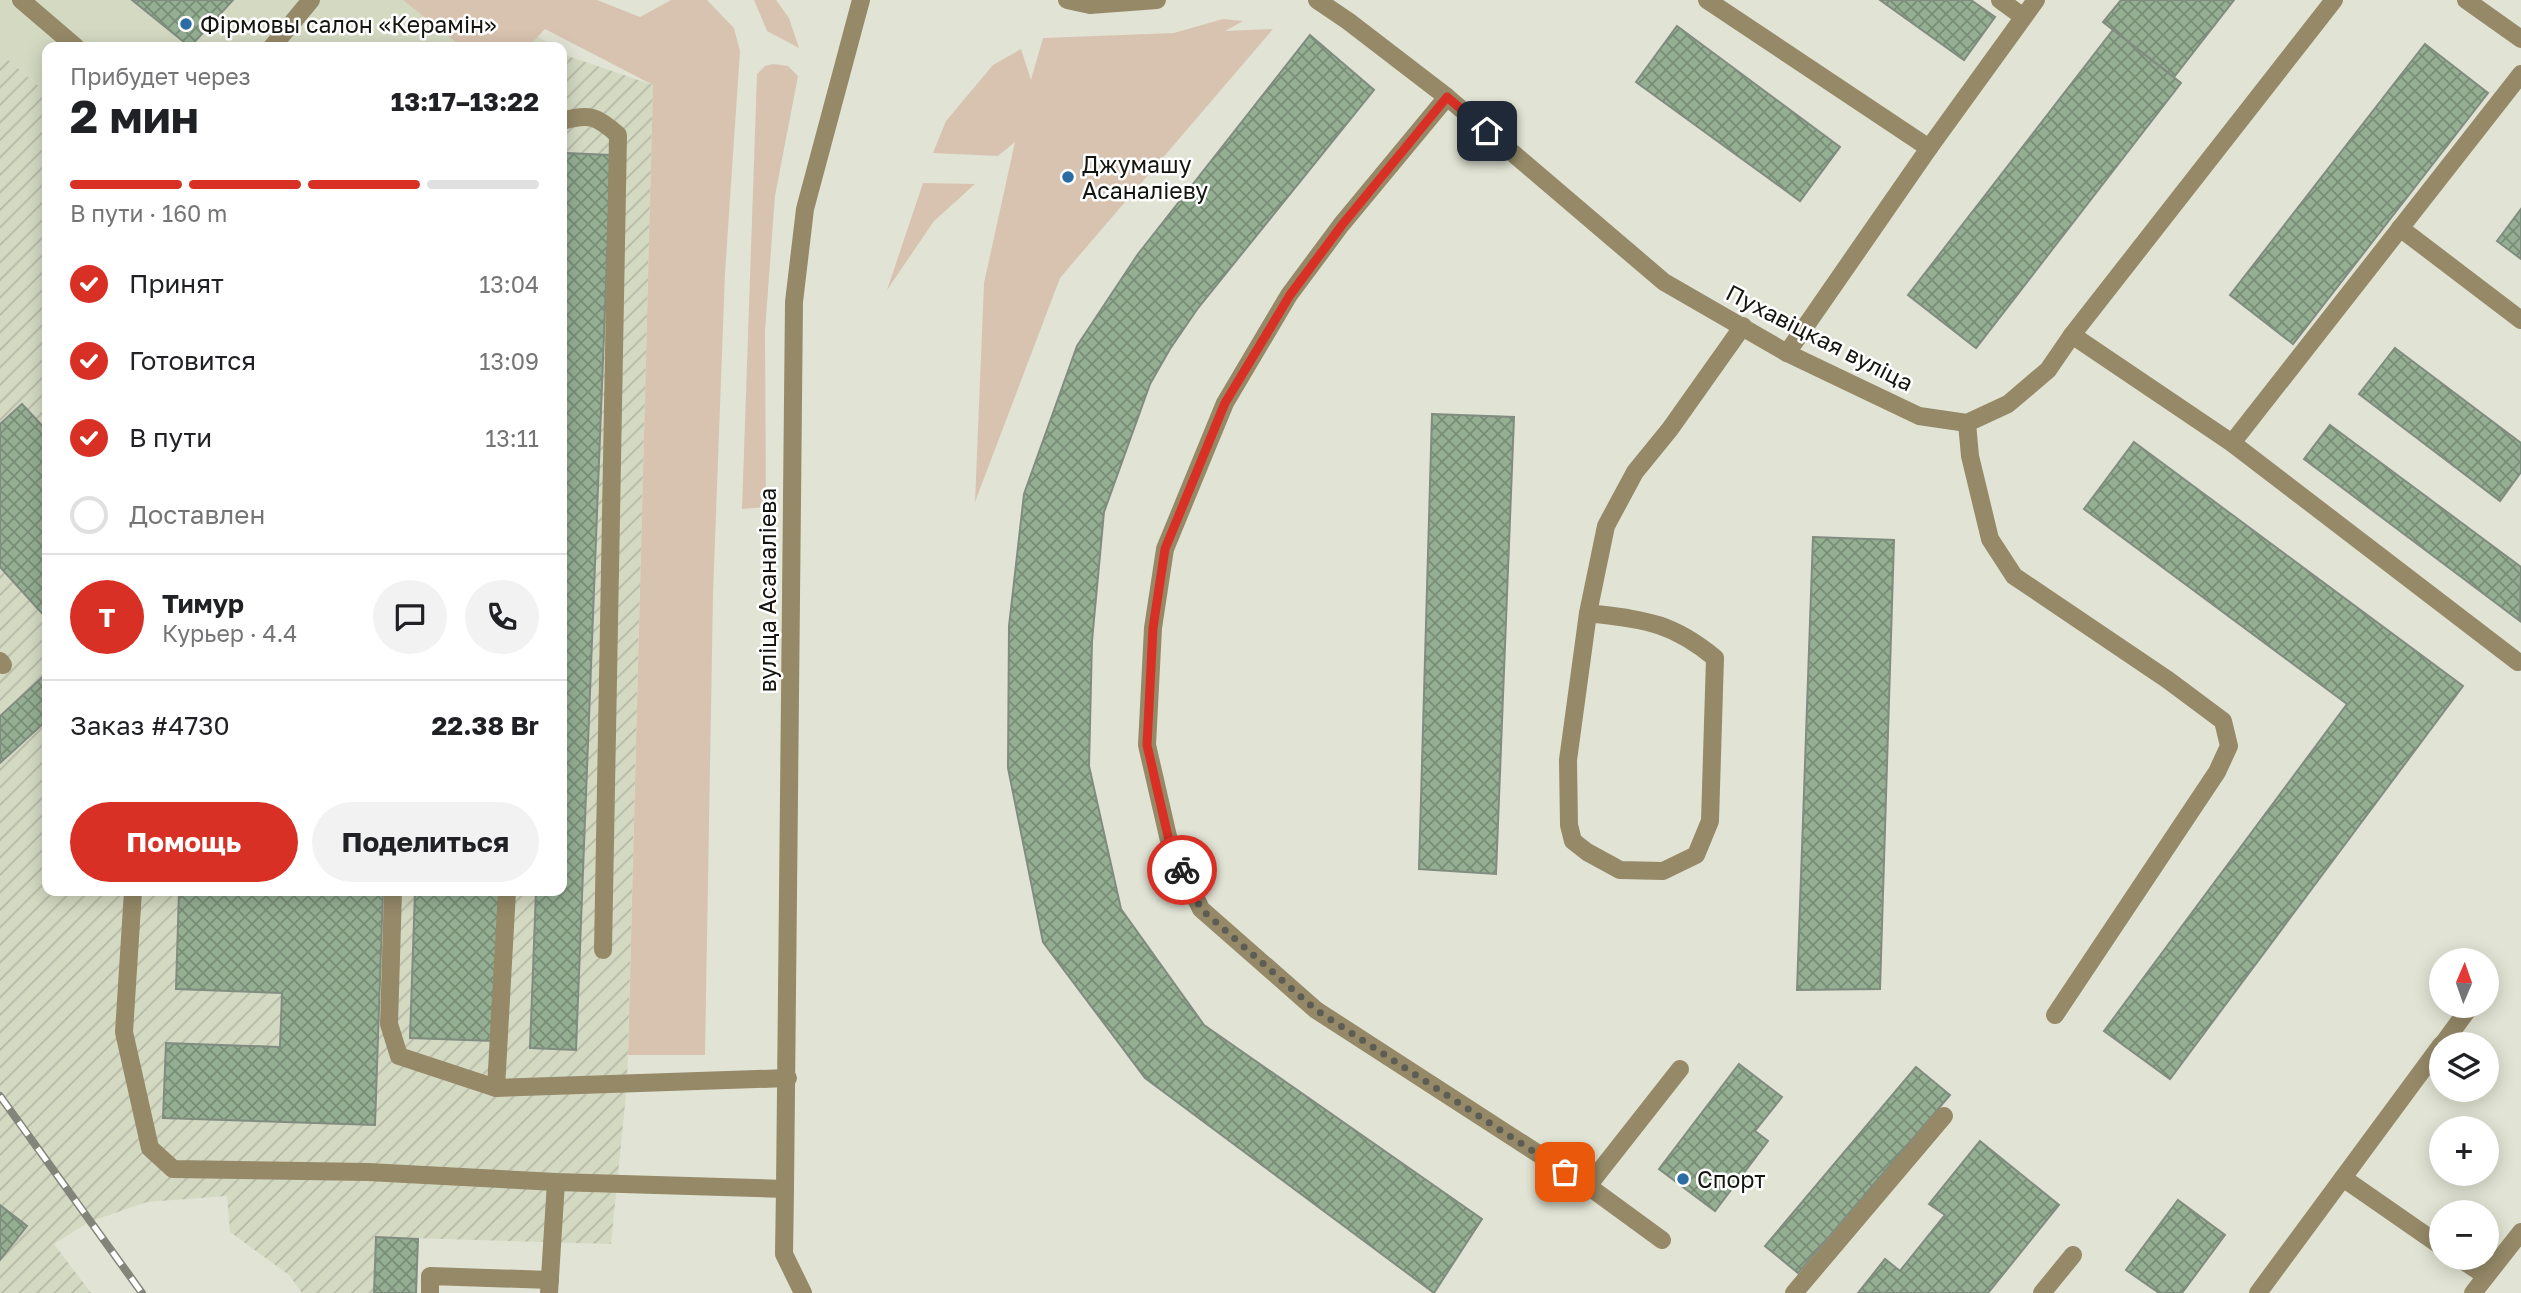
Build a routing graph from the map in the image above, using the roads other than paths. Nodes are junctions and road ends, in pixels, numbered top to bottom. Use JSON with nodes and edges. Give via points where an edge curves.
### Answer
{"nodes":[{"id":1,"x":21,"y":0,"type":"edge"},
{"id":2,"x":311,"y":0,"type":"edge"},
{"id":3,"x":861,"y":0,"type":"edge"},
{"id":4,"x":1067,"y":0,"type":"edge"},
{"id":5,"x":1157,"y":0,"type":"edge"},
{"id":6,"x":1317,"y":0,"type":"edge"},
{"id":7,"x":1707,"y":0,"type":"edge"},
{"id":8,"x":2000,"y":0,"type":"edge"},
{"id":9,"x":2036,"y":0,"type":"edge"},
{"id":10,"x":2334,"y":0,"type":"edge"},
{"id":11,"x":2466,"y":0,"type":"edge"},
{"id":12,"x":2022,"y":16,"type":"junction"},
{"id":13,"x":2521,"y":39,"type":"edge"},
{"id":14,"x":70,"y":42,"type":"edge"},
{"id":15,"x":276,"y":42,"type":"edge"},
{"id":16,"x":2521,"y":74,"type":"edge"},
{"id":17,"x":1447,"y":97,"type":"junction"},
{"id":18,"x":567,"y":120,"type":"edge"},
{"id":19,"x":1929,"y":148,"type":"junction"},
{"id":20,"x":2400,"y":228,"type":"junction"},
{"id":21,"x":2521,"y":320,"type":"edge"},
{"id":22,"x":1743,"y":326,"type":"junction"},
{"id":23,"x":2072,"y":335,"type":"junction"},
{"id":24,"x":1787,"y":353,"type":"junction"},
{"id":25,"x":1967,"y":423,"type":"junction"},
{"id":26,"x":2232,"y":443,"type":"junction"},
{"id":27,"x":1588,"y":613,"type":"junction"},
{"id":28,"x":2518,"y":662,"type":"dead end"},
{"id":29,"x":133,"y":896,"type":"edge"},
{"id":30,"x":393,"y":896,"type":"edge"},
{"id":31,"x":507,"y":896,"type":"edge"},
{"id":32,"x":603,"y":950,"type":"dead end"},
{"id":33,"x":2055,"y":1014,"type":"dead end"},
{"id":34,"x":2429,"y":1062,"type":"edge"},
{"id":35,"x":1679,"y":1069,"type":"dead end"},
{"id":36,"x":788,"y":1078,"type":"junction"},
{"id":37,"x":496,"y":1088,"type":"junction"},
{"id":38,"x":1944,"y":1116,"type":"dead end"},
{"id":39,"x":2343,"y":1178,"type":"junction"},
{"id":40,"x":556,"y":1182,"type":"junction"},
{"id":41,"x":1588,"y":1186,"type":"junction"},
{"id":42,"x":785,"y":1189,"type":"junction"},
{"id":43,"x":2521,"y":1231,"type":"edge"},
{"id":44,"x":2429,"y":1238,"type":"edge"},
{"id":45,"x":1662,"y":1240,"type":"dead end"},
{"id":46,"x":2073,"y":1255,"type":"dead end"},
{"id":47,"x":2477,"y":1270,"type":"edge"},
{"id":48,"x":2486,"y":1276,"type":"junction"},
{"id":49,"x":550,"y":1287,"type":"edge"},
{"id":50,"x":429,"y":1293,"type":"edge"},
{"id":51,"x":803,"y":1293,"type":"edge"},
{"id":52,"x":1794,"y":1293,"type":"edge"},
{"id":53,"x":2042,"y":1293,"type":"edge"},
{"id":54,"x":2258,"y":1293,"type":"edge"},
{"id":55,"x":2473,"y":1293,"type":"edge"}],
"edges":[{"from":1,"to":14,"type":"street"},
{"from":2,"to":15,"type":"street"},
{"from":3,"to":36,"type":"street","name":"вуліца Асаналіева","via":[[805,209],[794,302]]},
{"from":4,"to":5,"type":"street","via":[[1090,5]]},
{"from":6,"to":17,"type":"street","name":"Пухавіцкая вуліца"},
{"from":7,"to":19,"type":"street"},
{"from":8,"to":12,"type":"street"},
{"from":9,"to":12,"type":"street"},
{"from":10,"to":23,"type":"street"},
{"from":11,"to":13,"type":"street"},
{"from":12,"to":19,"type":"street"},
{"from":16,"to":20,"type":"street"},
{"from":17,"to":22,"type":"street","name":"Пухавіцкая вуліца","via":[[1664,282]]},
{"from":17,"to":41,"type":"street","via":[[1290,295],[1225,403],[1165,549],[1153,628],[1147,745],[1170,845],[1201,909],[1316,1010]]},
{"from":18,"to":32,"type":"street","via":[[583,115],[603,121],[618,135]]},
{"from":19,"to":24,"type":"street"},
{"from":20,"to":21,"type":"street"},
{"from":20,"to":26,"type":"street"},
{"from":22,"to":24,"type":"street","name":"Пухавіцкая вуліца"},
{"from":22,"to":27,"type":"street","via":[[1629,483],[1606,526]]},
{"from":23,"to":25,"type":"street","via":[[2048,370],[2008,404]]},
{"from":23,"to":26,"type":"street"},
{"from":24,"to":25,"type":"street","name":"Пухавіцкая вуліца","via":[[1919,416]]},
{"from":25,"to":33,"type":"street","via":[[1990,539],[2014,576],[2223,721],[2230,746]]},
{"from":26,"to":28,"type":"street"},
{"from":27,"to":27,"type":"street","via":[[1653,622],[1692,639],[1715,659],[1710,821],[1696,855],[1663,871],[1620,870],[1573,841],[1568,760]]},
{"from":29,"to":40,"type":"street","via":[[124,1031],[150,1148],[173,1169],[368,1172]]},
{"from":30,"to":37,"type":"street","via":[[389,1024],[399,1055]]},
{"from":31,"to":37,"type":"street"},
{"from":34,"to":39,"type":"street"},
{"from":35,"to":41,"type":"street"},
{"from":36,"to":37,"type":"street"},
{"from":36,"to":42,"type":"street","name":"вуліца Асаналіева"},
{"from":38,"to":52,"type":"street"},
{"from":39,"to":44,"type":"street"},
{"from":39,"to":54,"type":"street"},
{"from":40,"to":42,"type":"street"},
{"from":40,"to":49,"type":"street"},
{"from":41,"to":45,"type":"street"},
{"from":42,"to":51,"type":"street","name":"вуліца Асаналіева","via":[[784,1254]]},
{"from":43,"to":48,"type":"street"},
{"from":46,"to":53,"type":"street"},
{"from":47,"to":48,"type":"street"},
{"from":48,"to":55,"type":"street"},
{"from":49,"to":50,"type":"street","via":[[430,1276]]}]}
